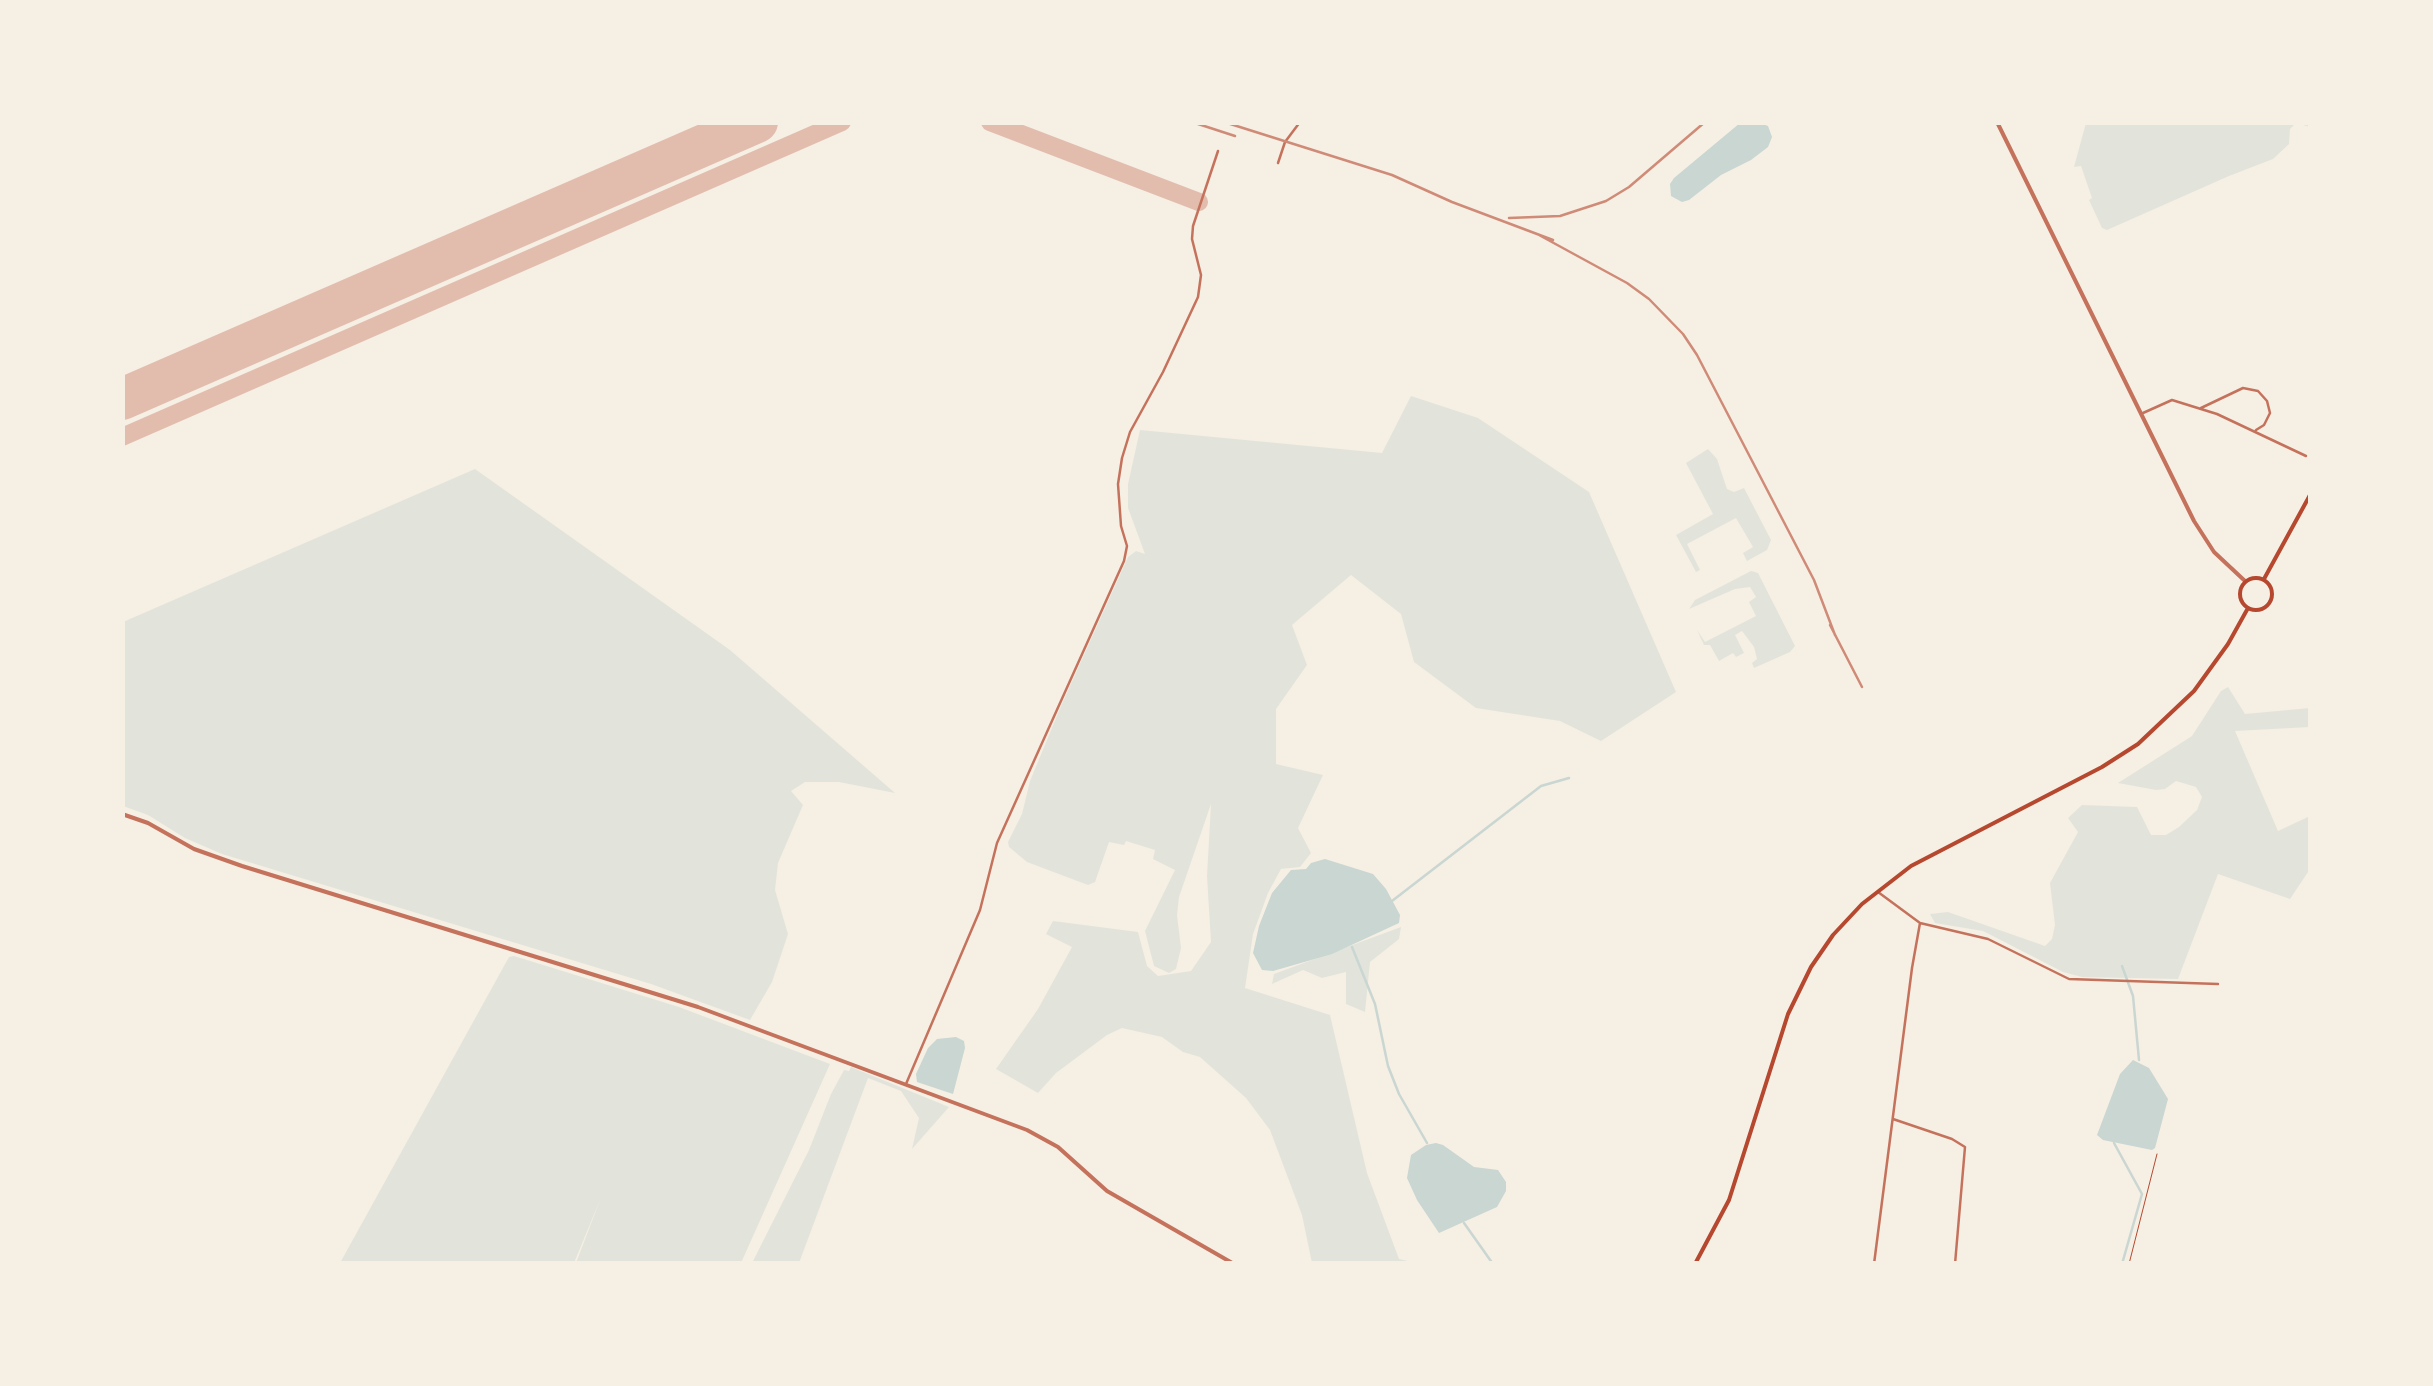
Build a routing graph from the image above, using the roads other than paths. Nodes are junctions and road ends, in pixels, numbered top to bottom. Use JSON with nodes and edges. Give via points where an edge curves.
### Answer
{"nodes":[{"id":1,"x":1300,"y":122,"type":"edge"},
{"id":2,"x":1997,"y":122,"type":"edge"},
{"id":3,"x":1218,"y":151,"type":"dead end"},
{"id":4,"x":1278,"y":163,"type":"dead end"},
{"id":5,"x":2199,"y":408,"type":"junction"},
{"id":6,"x":2142,"y":414,"type":"junction"},
{"id":7,"x":2254,"y":431,"type":"junction"},
{"id":8,"x":2306,"y":456,"type":"dead end"},
{"id":9,"x":2310,"y":495,"type":"edge"},
{"id":10,"x":2264,"y":580,"type":"junction"},
{"id":11,"x":2245,"y":581,"type":"junction"},
{"id":12,"x":2248,"y":608,"type":"junction"},
{"id":13,"x":122,"y":814,"type":"edge"},
{"id":14,"x":1877,"y":891,"type":"junction"},
{"id":15,"x":1920,"y":923,"type":"junction"},
{"id":16,"x":2218,"y":984,"type":"dead end"},
{"id":17,"x":906,"y":1084,"type":"junction"},
{"id":18,"x":1892,"y":1118,"type":"junction"},
{"id":19,"x":1234,"y":1264,"type":"edge"},
{"id":20,"x":1695,"y":1264,"type":"edge"},
{"id":21,"x":1874,"y":1264,"type":"edge"},
{"id":22,"x":1954,"y":1264,"type":"edge"}],
"edges":[{"from":1,"to":4,"type":"street"},
{"from":2,"to":6,"type":"street"},
{"from":3,"to":17,"type":"street","via":[[1193,226],[1198,298],[1122,458],[1124,561],[997,843],[980,910]]},
{"from":5,"to":6,"type":"street","via":[[2172,400]]},
{"from":5,"to":7,"type":"street"},
{"from":5,"to":7,"type":"street","via":[[2243,388],[2258,391],[2270,412]]},
{"from":6,"to":11,"type":"street","via":[[2201,534]]},
{"from":7,"to":8,"type":"street"},
{"from":9,"to":10,"type":"main road"},
{"from":10,"to":11,"type":"main road"},
{"from":10,"to":12,"type":"main road","via":[[2272,590],[2270,603]]},
{"from":11,"to":12,"type":"main road","via":[[2240,597]]},
{"from":12,"to":14,"type":"main road","via":[[2202,681],[2138,744]]},
{"from":13,"to":17,"type":"street","via":[[226,861],[698,1007]]},
{"from":14,"to":15,"type":"street"},
{"from":14,"to":20,"type":"main road","via":[[1833,935],[1800,988],[1728,1200]]},
{"from":15,"to":16,"type":"street","via":[[1988,940],[2069,979]]},
{"from":15,"to":18,"type":"street"},
{"from":17,"to":19,"type":"street","via":[[1058,1147],[1108,1192]]},
{"from":18,"to":21,"type":"street"},
{"from":18,"to":22,"type":"street","via":[[1963,1144]]}]}
